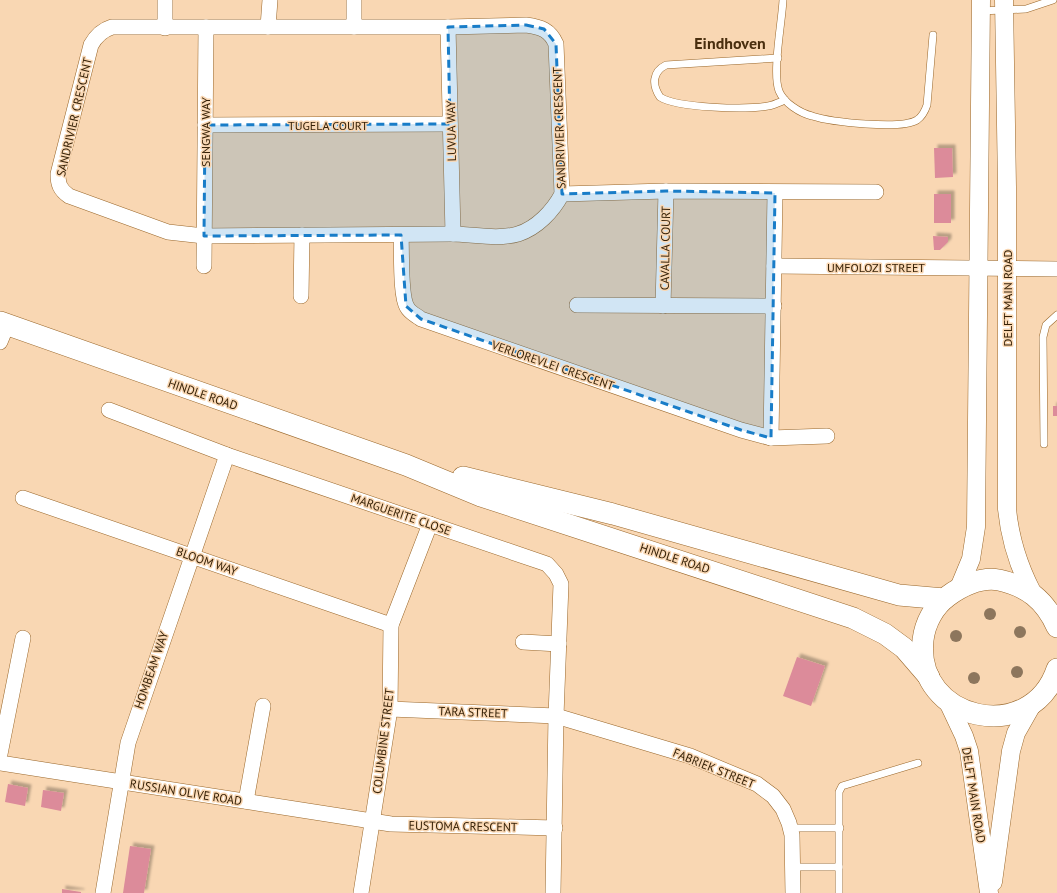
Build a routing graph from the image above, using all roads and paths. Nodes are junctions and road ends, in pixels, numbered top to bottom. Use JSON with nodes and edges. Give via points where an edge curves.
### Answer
{"nodes":[{"id":1,"x":165,"y":0,"type":"edge"},
{"id":2,"x":270,"y":0,"type":"edge"},
{"id":3,"x":354,"y":0,"type":"edge"},
{"id":4,"x":783,"y":0,"type":"edge"},
{"id":5,"x":1054,"y":0,"type":"edge"},
{"id":6,"x":1004,"y":5,"type":"edge"},
{"id":7,"x":981,"y":6,"type":"edge"},
{"id":8,"x":206,"y":27,"type":"junction"},
{"id":9,"x":268,"y":27,"type":"junction"},
{"id":10,"x":354,"y":27,"type":"junction"},
{"id":11,"x":448,"y":27,"type":"junction"},
{"id":12,"x":165,"y":28,"type":"junction"},
{"id":13,"x":933,"y":35,"type":"dead end"},
{"id":14,"x":778,"y":58,"type":"junction"},
{"id":15,"x":785,"y":100,"type":"junction"},
{"id":16,"x":450,"y":124,"type":"junction"},
{"id":17,"x":205,"y":125,"type":"junction"},
{"id":18,"x":666,"y":191,"type":"junction"},
{"id":19,"x":876,"y":192,"type":"dead end"},
{"id":20,"x":775,"y":193,"type":"junction"},
{"id":21,"x":562,"y":194,"type":"junction"},
{"id":22,"x":453,"y":234,"type":"junction"},
{"id":23,"x":302,"y":235,"type":"junction"},
{"id":24,"x":401,"y":235,"type":"junction"},
{"id":25,"x":204,"y":236,"type":"junction"},
{"id":26,"x":204,"y":266,"type":"dead end"},
{"id":27,"x":774,"y":266,"type":"junction"},
{"id":28,"x":978,"y":268,"type":"junction"},
{"id":29,"x":1007,"y":269,"type":"junction"},
{"id":30,"x":1057,"y":269,"type":"edge"},
{"id":31,"x":301,"y":296,"type":"dead end"},
{"id":32,"x":577,"y":305,"type":"dead end"},
{"id":33,"x":663,"y":306,"type":"junction"},
{"id":34,"x":774,"y":306,"type":"junction"},
{"id":35,"x":1057,"y":315,"type":"edge"},
{"id":36,"x":2,"y":330,"type":"edge"},
{"id":37,"x":109,"y":410,"type":"dead end"},
{"id":38,"x":827,"y":436,"type":"dead end"},
{"id":39,"x":771,"y":438,"type":"junction"},
{"id":40,"x":1044,"y":444,"type":"dead end"},
{"id":41,"x":227,"y":455,"type":"junction"},
{"id":42,"x":406,"y":465,"type":"junction"},
{"id":43,"x":23,"y":498,"type":"dead end"},
{"id":44,"x":430,"y":524,"type":"junction"},
{"id":45,"x":193,"y":556,"type":"junction"},
{"id":46,"x":1032,"y":592,"type":"junction"},
{"id":47,"x":951,"y":593,"type":"junction"},
{"id":48,"x":1055,"y":622,"type":"edge"},
{"id":49,"x":391,"y":625,"type":"junction"},
{"id":50,"x":23,"y":638,"type":"dead end"},
{"id":51,"x":523,"y":642,"type":"dead end"},
{"id":52,"x":559,"y":644,"type":"junction"},
{"id":53,"x":1057,"y":669,"type":"edge"},
{"id":54,"x":929,"y":677,"type":"junction"},
{"id":55,"x":1044,"y":699,"type":"edge"},
{"id":56,"x":947,"y":700,"type":"junction"},
{"id":57,"x":263,"y":706,"type":"dead end"},
{"id":58,"x":390,"y":709,"type":"junction"},
{"id":59,"x":556,"y":716,"type":"junction"},
{"id":60,"x":0,"y":754,"type":"edge"},
{"id":61,"x":0,"y":763,"type":"edge"},
{"id":62,"x":918,"y":763,"type":"dead end"},
{"id":63,"x":121,"y":782,"type":"junction"},
{"id":64,"x":246,"y":802,"type":"junction"},
{"id":65,"x":372,"y":822,"type":"junction"},
{"id":66,"x":555,"y":828,"type":"junction"},
{"id":67,"x":790,"y":828,"type":"junction"},
{"id":68,"x":840,"y":828,"type":"junction"},
{"id":69,"x":839,"y":867,"type":"junction"},
{"id":70,"x":792,"y":868,"type":"junction"},
{"id":71,"x":104,"y":893,"type":"edge"},
{"id":72,"x":361,"y":893,"type":"edge"},
{"id":73,"x":554,"y":893,"type":"edge"},
{"id":74,"x":793,"y":893,"type":"edge"},
{"id":75,"x":839,"y":893,"type":"edge"},
{"id":76,"x":990,"y":893,"type":"edge"}],
"edges":[{"from":1,"to":12,"type":"street"},
{"from":2,"to":9,"type":"street"},
{"from":3,"to":10,"type":"street"},
{"from":4,"to":14,"type":"lane"},
{"from":5,"to":6,"type":"lane","via":[[1037,6]]},
{"from":6,"to":7,"type":"lane"},
{"from":6,"to":29,"type":"street","name":"DELFT MAIN ROAD"},
{"from":7,"to":28,"type":"street"},
{"from":8,"to":9,"type":"street","name":"SANDRIVIER CRESCENT"},
{"from":8,"to":12,"type":"street","name":"SANDRIVIER CRESCENT"},
{"from":8,"to":17,"type":"street","name":"SENGWA WAY"},
{"from":9,"to":10,"type":"street","name":"SANDRIVIER CRESCENT"},
{"from":10,"to":11,"type":"street","name":"SANDRIVIER CRESCENT"},
{"from":11,"to":16,"type":"street","name":"LUVUA WAY"},
{"from":11,"to":21,"type":"street","name":"SANDRIVIER CRESCENT","via":[[526,25],[544,29],[553,37],[556,44]]},
{"from":12,"to":25,"type":"street","name":"SANDRIVIER CRESCENT","via":[[112,27],[105,29],[95,38],[91,45],[58,174],[59,186],[69,196],[168,232]]},
{"from":13,"to":15,"type":"lane","via":[[927,105],[916,120],[894,124],[868,124],[828,119],[797,110]]},
{"from":14,"to":15,"type":"lane","via":[[779,91]]},
{"from":14,"to":15,"type":"lane","via":[[666,65],[657,71],[655,86],[660,97],[671,102],[741,108],[769,106]]},
{"from":16,"to":17,"type":"street","name":"TUGELA COURT"},
{"from":16,"to":22,"type":"street","name":"LUVUA WAY"},
{"from":17,"to":25,"type":"street","name":"SENGWA WAY"},
{"from":18,"to":20,"type":"street"},
{"from":18,"to":21,"type":"street"},
{"from":18,"to":33,"type":"street","name":"CAVALLA COURT"},
{"from":19,"to":20,"type":"street"},
{"from":20,"to":27,"type":"street"},
{"from":21,"to":22,"type":"street","name":"SANDRIVIER CRESCENT","via":[[552,210],[534,227],[525,231],[505,236]]},
{"from":22,"to":24,"type":"street","name":"SANDRIVIER CRESCENT"},
{"from":23,"to":24,"type":"street","name":"SANDRIVIER CRESCENT"},
{"from":23,"to":25,"type":"street","name":"SANDRIVIER CRESCENT"},
{"from":23,"to":31,"type":"street"},
{"from":24,"to":39,"type":"street","name":"VERLOREVLEI CRESCENT","via":[[406,306],[421,319],[741,430]]},
{"from":25,"to":26,"type":"street"},
{"from":27,"to":28,"type":"street","name":"UMFOLOZI STREET"},
{"from":27,"to":34,"type":"street"},
{"from":28,"to":29,"type":"street","name":"UMFOLOZI STREET"},
{"from":28,"to":47,"type":"street","via":[[976,527],[971,559]]},
{"from":29,"to":30,"type":"street","name":"UMFOLOZI STREET"},
{"from":29,"to":46,"type":"street","name":"DELFT MAIN ROAD","via":[[1007,509],[1011,542]]},
{"from":32,"to":33,"type":"street","name":"CAVALLA COURT"},
{"from":33,"to":34,"type":"street","name":"CAVALLA COURT"},
{"from":34,"to":39,"type":"street"},
{"from":35,"to":40,"type":"lane","via":[[1046,325],[1043,337]]},
{"from":36,"to":42,"type":"main road","name":"HINDLE ROAD"},
{"from":37,"to":41,"type":"street","name":"MARGUERITE CLOSE"},
{"from":38,"to":39,"type":"street","name":"VERLOREVLEI CRESCENT"},
{"from":41,"to":44,"type":"street","name":"MARGUERITE CLOSE"},
{"from":41,"to":45,"type":"street","name":"HOMBEAM WAY"},
{"from":42,"to":47,"type":"main road","name":"HINDLE ROAD","via":[[613,514],[899,595]]},
{"from":42,"to":54,"type":"main road","name":"HINDLE ROAD","via":[[481,496],[853,618],[885,634],[904,648]]},
{"from":43,"to":45,"type":"street","name":"BLOOM WAY"},
{"from":44,"to":49,"type":"street","name":"COLUMBINE STREET"},
{"from":44,"to":52,"type":"street","name":"MARGUERITE CLOSE","via":[[547,564],[561,584]]},
{"from":45,"to":49,"type":"street","name":"BLOOM WAY"},
{"from":45,"to":63,"type":"street","name":"HOMBEAM WAY","via":[[136,716]]},
{"from":46,"to":47,"type":"main road","via":[[996,580],[977,581]]},
{"from":46,"to":48,"type":"main road","via":[[1040,599]]},
{"from":47,"to":54,"type":"main road","via":[[931,616],[924,635],[923,656]]},
{"from":49,"to":58,"type":"street","name":"COLUMBINE STREET"},
{"from":50,"to":60,"type":"street"},
{"from":51,"to":52,"type":"street"},
{"from":52,"to":59,"type":"street","name":"MARGUERITE CLOSE"},
{"from":53,"to":55,"type":"main road"},
{"from":54,"to":56,"type":"main road"},
{"from":55,"to":56,"type":"main road","via":[[1017,712],[999,716],[986,716],[962,710]]},
{"from":55,"to":76,"type":"street","name":"DELFT MAIN ROAD","via":[[1016,733],[1011,751]]},
{"from":56,"to":76,"type":"street","name":"DELFT MAIN ROAD","via":[[969,751]]},
{"from":57,"to":64,"type":"street"},
{"from":58,"to":59,"type":"street","name":"TARA STREET"},
{"from":58,"to":65,"type":"street","name":"COLUMBINE STREET"},
{"from":59,"to":66,"type":"street"},
{"from":59,"to":67,"type":"street","name":"FABRIEK STREET","via":[[690,756],[757,784],[773,796],[783,809]]},
{"from":61,"to":63,"type":"street","name":"RUSSIAN OLIVE ROAD"},
{"from":62,"to":68,"type":"lane","via":[[842,786],[839,792]]},
{"from":63,"to":64,"type":"street","name":"RUSSIAN OLIVE ROAD"},
{"from":63,"to":71,"type":"street","name":"HOMBEAM WAY"},
{"from":64,"to":65,"type":"street","name":"RUSSIAN OLIVE ROAD"},
{"from":65,"to":66,"type":"street","name":"EUSTOMA CRESCENT"},
{"from":65,"to":72,"type":"street","name":"COLUMBINE STREET"},
{"from":66,"to":73,"type":"street"},
{"from":67,"to":68,"type":"lane"},
{"from":67,"to":70,"type":"street","name":"FABRIEK STREET"},
{"from":68,"to":69,"type":"lane"},
{"from":69,"to":70,"type":"lane"},
{"from":69,"to":75,"type":"lane"},
{"from":70,"to":74,"type":"street","name":"FABRIEK STREET"}]}
